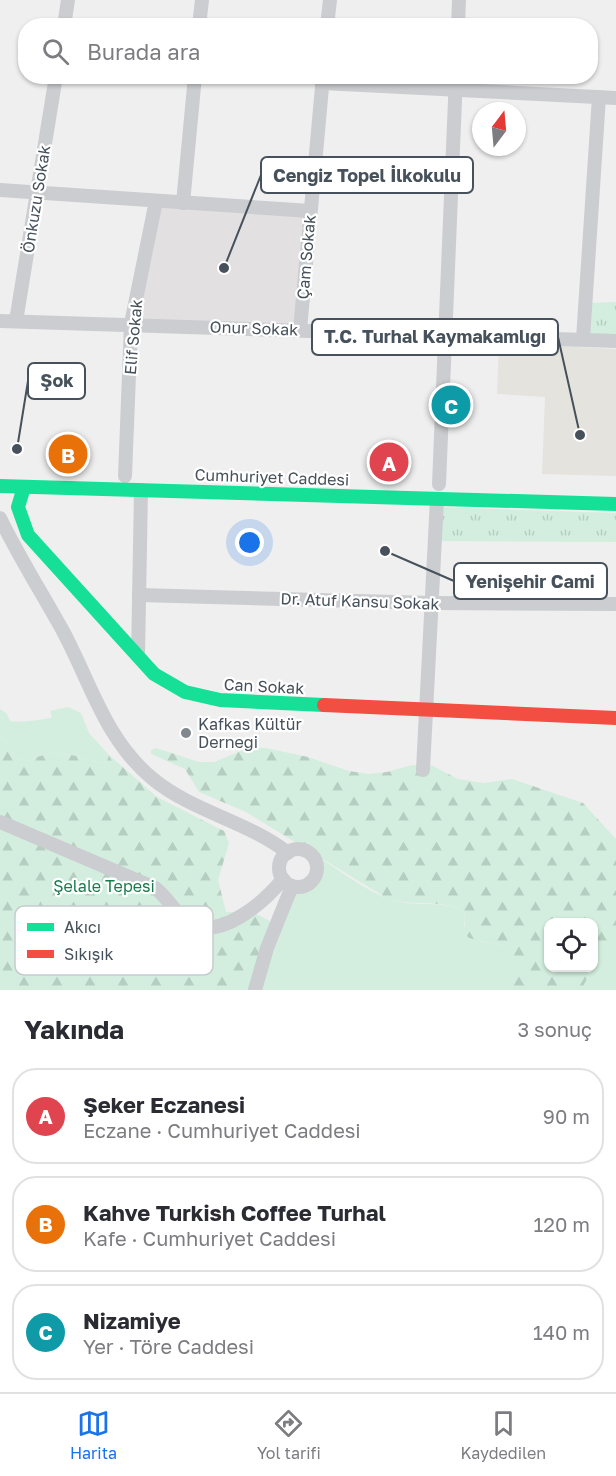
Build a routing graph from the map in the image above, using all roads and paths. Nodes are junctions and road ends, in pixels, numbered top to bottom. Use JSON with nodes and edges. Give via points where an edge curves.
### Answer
{"nodes":[{"id":1,"x":68,"y":0,"type":"edge"},
{"id":2,"x":202,"y":0,"type":"edge"},
{"id":3,"x":330,"y":0,"type":"edge"},
{"id":4,"x":459,"y":0,"type":"edge"},
{"id":5,"x":65,"y":18,"type":"edge"},
{"id":6,"x":200,"y":18,"type":"edge"},
{"id":7,"x":328,"y":18,"type":"edge"},
{"id":8,"x":458,"y":18,"type":"edge"},
{"id":9,"x":55,"y":84,"type":"edge"},
{"id":10,"x":194,"y":84,"type":"edge"},
{"id":11,"x":322,"y":84,"type":"edge"},
{"id":12,"x":456,"y":84,"type":"edge"},
{"id":13,"x":466,"y":84,"type":"edge"},
{"id":14,"x":599,"y":97,"type":"junction"},
{"id":15,"x":616,"y":98,"type":"edge"},
{"id":16,"x":0,"y":190,"type":"edge"},
{"id":17,"x":37,"y":193,"type":"junction"},
{"id":18,"x":156,"y":201,"type":"junction"},
{"id":19,"x":183,"y":202,"type":"junction"},
{"id":20,"x":310,"y":211,"type":"junction"},
{"id":21,"x":0,"y":321,"type":"edge"},
{"id":22,"x":16,"y":321,"type":"junction"},
{"id":23,"x":131,"y":324,"type":"junction"},
{"id":24,"x":300,"y":330,"type":"junction"},
{"id":25,"x":445,"y":334,"type":"junction"},
{"id":26,"x":583,"y":339,"type":"junction"},
{"id":27,"x":616,"y":341,"type":"edge"},
{"id":28,"x":0,"y":473,"type":"edge"},
{"id":29,"x":125,"y":476,"type":"junction"},
{"id":30,"x":24,"y":480,"type":"junction"},
{"id":31,"x":288,"y":480,"type":"dead end"},
{"id":32,"x":439,"y":484,"type":"dead end"},
{"id":33,"x":0,"y":486,"type":"edge"},
{"id":34,"x":553,"y":488,"type":"dead end"},
{"id":35,"x":141,"y":490,"type":"junction"},
{"id":36,"x":616,"y":490,"type":"edge"},
{"id":37,"x":437,"y":498,"type":"junction"},
{"id":38,"x":616,"y":504,"type":"edge"},
{"id":39,"x":21,"y":517,"type":"junction"},
{"id":40,"x":1,"y":521,"type":"edge"},
{"id":41,"x":140,"y":595,"type":"junction"},
{"id":42,"x":432,"y":603,"type":"junction"},
{"id":43,"x":616,"y":604,"type":"edge"},
{"id":44,"x":138,"y":656,"type":"junction"},
{"id":45,"x":426,"y":711,"type":"junction"},
{"id":46,"x":616,"y":718,"type":"edge"},
{"id":47,"x":423,"y":770,"type":"dead end"},
{"id":48,"x":0,"y":822,"type":"edge"},
{"id":49,"x":288,"y":853,"type":"junction"},
{"id":50,"x":287,"y":882,"type":"junction"},
{"id":51,"x":174,"y":906,"type":"edge"},
{"id":52,"x":213,"y":925,"type":"edge"},
{"id":53,"x":255,"y":990,"type":"edge"}],
"edges":[{"from":1,"to":5,"type":"street"},
{"from":2,"to":6,"type":"street"},
{"from":3,"to":7,"type":"street"},
{"from":4,"to":8,"type":"street"},
{"from":9,"to":17,"type":"street","name":"Önkuzu Sokak"},
{"from":10,"to":19,"type":"street"},
{"from":11,"to":20,"type":"street","name":"Çam Sokak"},
{"from":12,"to":25,"type":"street"},
{"from":13,"to":14,"type":"street"},
{"from":14,"to":15,"type":"street"},
{"from":14,"to":26,"type":"street"},
{"from":16,"to":17,"type":"street"},
{"from":17,"to":18,"type":"street"},
{"from":17,"to":22,"type":"street","name":"Önkuzu Sokak"},
{"from":18,"to":19,"type":"street"},
{"from":18,"to":23,"type":"street","name":"Elif Sokak"},
{"from":19,"to":20,"type":"street"},
{"from":20,"to":24,"type":"street","name":"Çam Sokak"},
{"from":21,"to":22,"type":"street","name":"Onur Sokak"},
{"from":22,"to":23,"type":"street","name":"Onur Sokak"},
{"from":23,"to":24,"type":"street","name":"Onur Sokak"},
{"from":23,"to":29,"type":"street","name":"Elif Sokak"},
{"from":24,"to":25,"type":"street","name":"Onur Sokak"},
{"from":25,"to":26,"type":"street","name":"Onur Sokak"},
{"from":25,"to":32,"type":"street"},
{"from":26,"to":27,"type":"street","name":"Onur Sokak"},
{"from":28,"to":30,"type":"main road","name":"Cumhuriyet Caddesi"},
{"from":29,"to":30,"type":"main road","name":"Cumhuriyet Caddesi"},
{"from":29,"to":31,"type":"main road","name":"Cumhuriyet Caddesi"},
{"from":30,"to":33,"type":"main road","name":"Cumhuriyet Caddesi"},
{"from":30,"to":35,"type":"main road","name":"Cumhuriyet Caddesi"},
{"from":30,"to":39,"type":"main road","via":[[18,501]]},
{"from":34,"to":36,"type":"main road"},
{"from":35,"to":37,"type":"main road","name":"Cumhuriyet Caddesi"},
{"from":35,"to":41,"type":"street"},
{"from":37,"to":38,"type":"main road","name":"Cumhuriyet Caddesi"},
{"from":37,"to":42,"type":"street"},
{"from":39,"to":40,"type":"street"},
{"from":39,"to":44,"type":"main road","name":"Can Sokak","via":[[28,535],[41,551]]},
{"from":40,"to":49,"type":"street","via":[[124,751],[167,790],[250,828]]},
{"from":41,"to":42,"type":"street","name":"Dr. Atuf Kansu Sokak"},
{"from":41,"to":44,"type":"street"},
{"from":42,"to":43,"type":"street","name":"Dr. Atuf Kansu Sokak"},
{"from":42,"to":45,"type":"street"},
{"from":44,"to":45,"type":"main road","name":"Can Sokak","via":[[168,684],[201,697]]},
{"from":45,"to":46,"type":"main road","name":"Can Sokak"},
{"from":45,"to":47,"type":"street"},
{"from":48,"to":51,"type":"street","via":[[155,888]]},
{"from":49,"to":50,"type":"street","via":[[281,862]]},
{"from":49,"to":50,"type":"street","via":[[305,851],[317,867],[309,884]]},
{"from":50,"to":52,"type":"street","via":[[251,910]]},
{"from":50,"to":53,"type":"street"}]}
